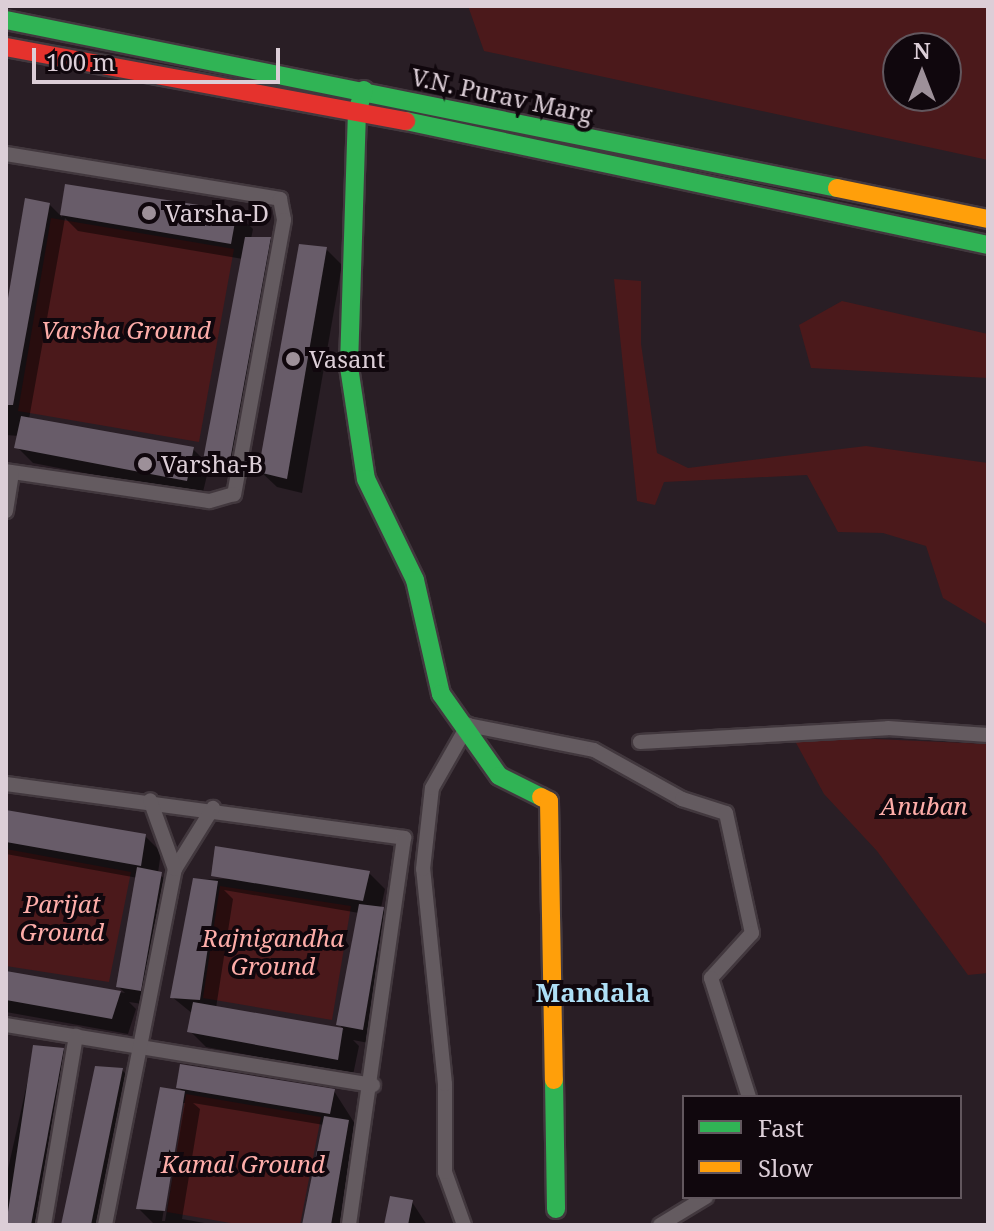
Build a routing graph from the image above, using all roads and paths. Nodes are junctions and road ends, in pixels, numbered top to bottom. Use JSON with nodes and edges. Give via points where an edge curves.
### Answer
{"nodes":[{"id":1,"x":6,"y":20,"type":"edge"},
{"id":2,"x":6,"y":47,"type":"edge"},
{"id":3,"x":364,"y":90,"type":"junction"},
{"id":4,"x":357,"y":111,"type":"junction"},
{"id":5,"x":639,"y":148,"type":"junction"},
{"id":6,"x":6,"y":154,"type":"edge"},
{"id":7,"x":635,"y":170,"type":"junction"},
{"id":8,"x":988,"y":219,"type":"edge"},
{"id":9,"x":988,"y":245,"type":"edge"},
{"id":10,"x":9,"y":472,"type":"edge"},
{"id":11,"x":6,"y":511,"type":"edge"},
{"id":12,"x":468,"y":725,"type":"junction"},
{"id":13,"x":988,"y":735,"type":"edge"},
{"id":14,"x":640,"y":742,"type":"dead end"},
{"id":15,"x":6,"y":784,"type":"edge"},
{"id":16,"x":150,"y":800,"type":"junction"},
{"id":17,"x":213,"y":808,"type":"junction"},
{"id":18,"x":175,"y":869,"type":"junction"},
{"id":19,"x":6,"y":1025,"type":"edge"},
{"id":20,"x":76,"y":1036,"type":"junction"},
{"id":21,"x":144,"y":1045,"type":"junction"},
{"id":22,"x":373,"y":1085,"type":"junction"},
{"id":23,"x":748,"y":1095,"type":"edge"},
{"id":24,"x":703,"y":1199,"type":"edge"},
{"id":25,"x":556,"y":1209,"type":"dead end"},
{"id":26,"x":44,"y":1225,"type":"edge"},
{"id":27,"x":105,"y":1225,"type":"edge"},
{"id":28,"x":349,"y":1225,"type":"edge"},
{"id":29,"x":464,"y":1225,"type":"edge"},
{"id":30,"x":660,"y":1225,"type":"edge"}],
"edges":[{"from":1,"to":3,"type":"street","name":"V.N. Purav Marg"},
{"from":2,"to":4,"type":"street","name":"V.N. Purav Marg"},
{"from":3,"to":4,"type":"street"},
{"from":3,"to":5,"type":"street","name":"V.N. Purav Marg"},
{"from":4,"to":7,"type":"street","name":"V.N. Purav Marg"},
{"from":4,"to":12,"type":"street","via":[[349,367],[358,437],[366,479],[415,580],[441,694]]},
{"from":5,"to":7,"type":"street"},
{"from":5,"to":8,"type":"street","name":"V.N. Purav Marg"},
{"from":6,"to":10,"type":"street","via":[[280,199],[284,220],[234,494],[209,501]]},
{"from":7,"to":9,"type":"street","name":"V.N. Purav Marg"},
{"from":10,"to":11,"type":"street"},
{"from":12,"to":23,"type":"street","via":[[594,750],[682,799],[726,813],[752,933],[711,978]]},
{"from":12,"to":25,"type":"street","via":[[499,776],[549,801],[553,821],[548,1002],[557,1068]]},
{"from":12,"to":29,"type":"street","via":[[432,788],[423,869],[445,1084],[445,1172]]},
{"from":13,"to":14,"type":"street","via":[[888,728]]},
{"from":15,"to":16,"type":"street"},
{"from":16,"to":17,"type":"street"},
{"from":16,"to":18,"type":"street"},
{"from":17,"to":18,"type":"street"},
{"from":17,"to":22,"type":"street","via":[[404,838]]},
{"from":18,"to":21,"type":"street"},
{"from":19,"to":20,"type":"street"},
{"from":20,"to":21,"type":"street"},
{"from":20,"to":26,"type":"street"},
{"from":21,"to":22,"type":"street"},
{"from":21,"to":27,"type":"street","via":[[134,1056]]},
{"from":22,"to":28,"type":"street"},
{"from":24,"to":30,"type":"street"}]}
